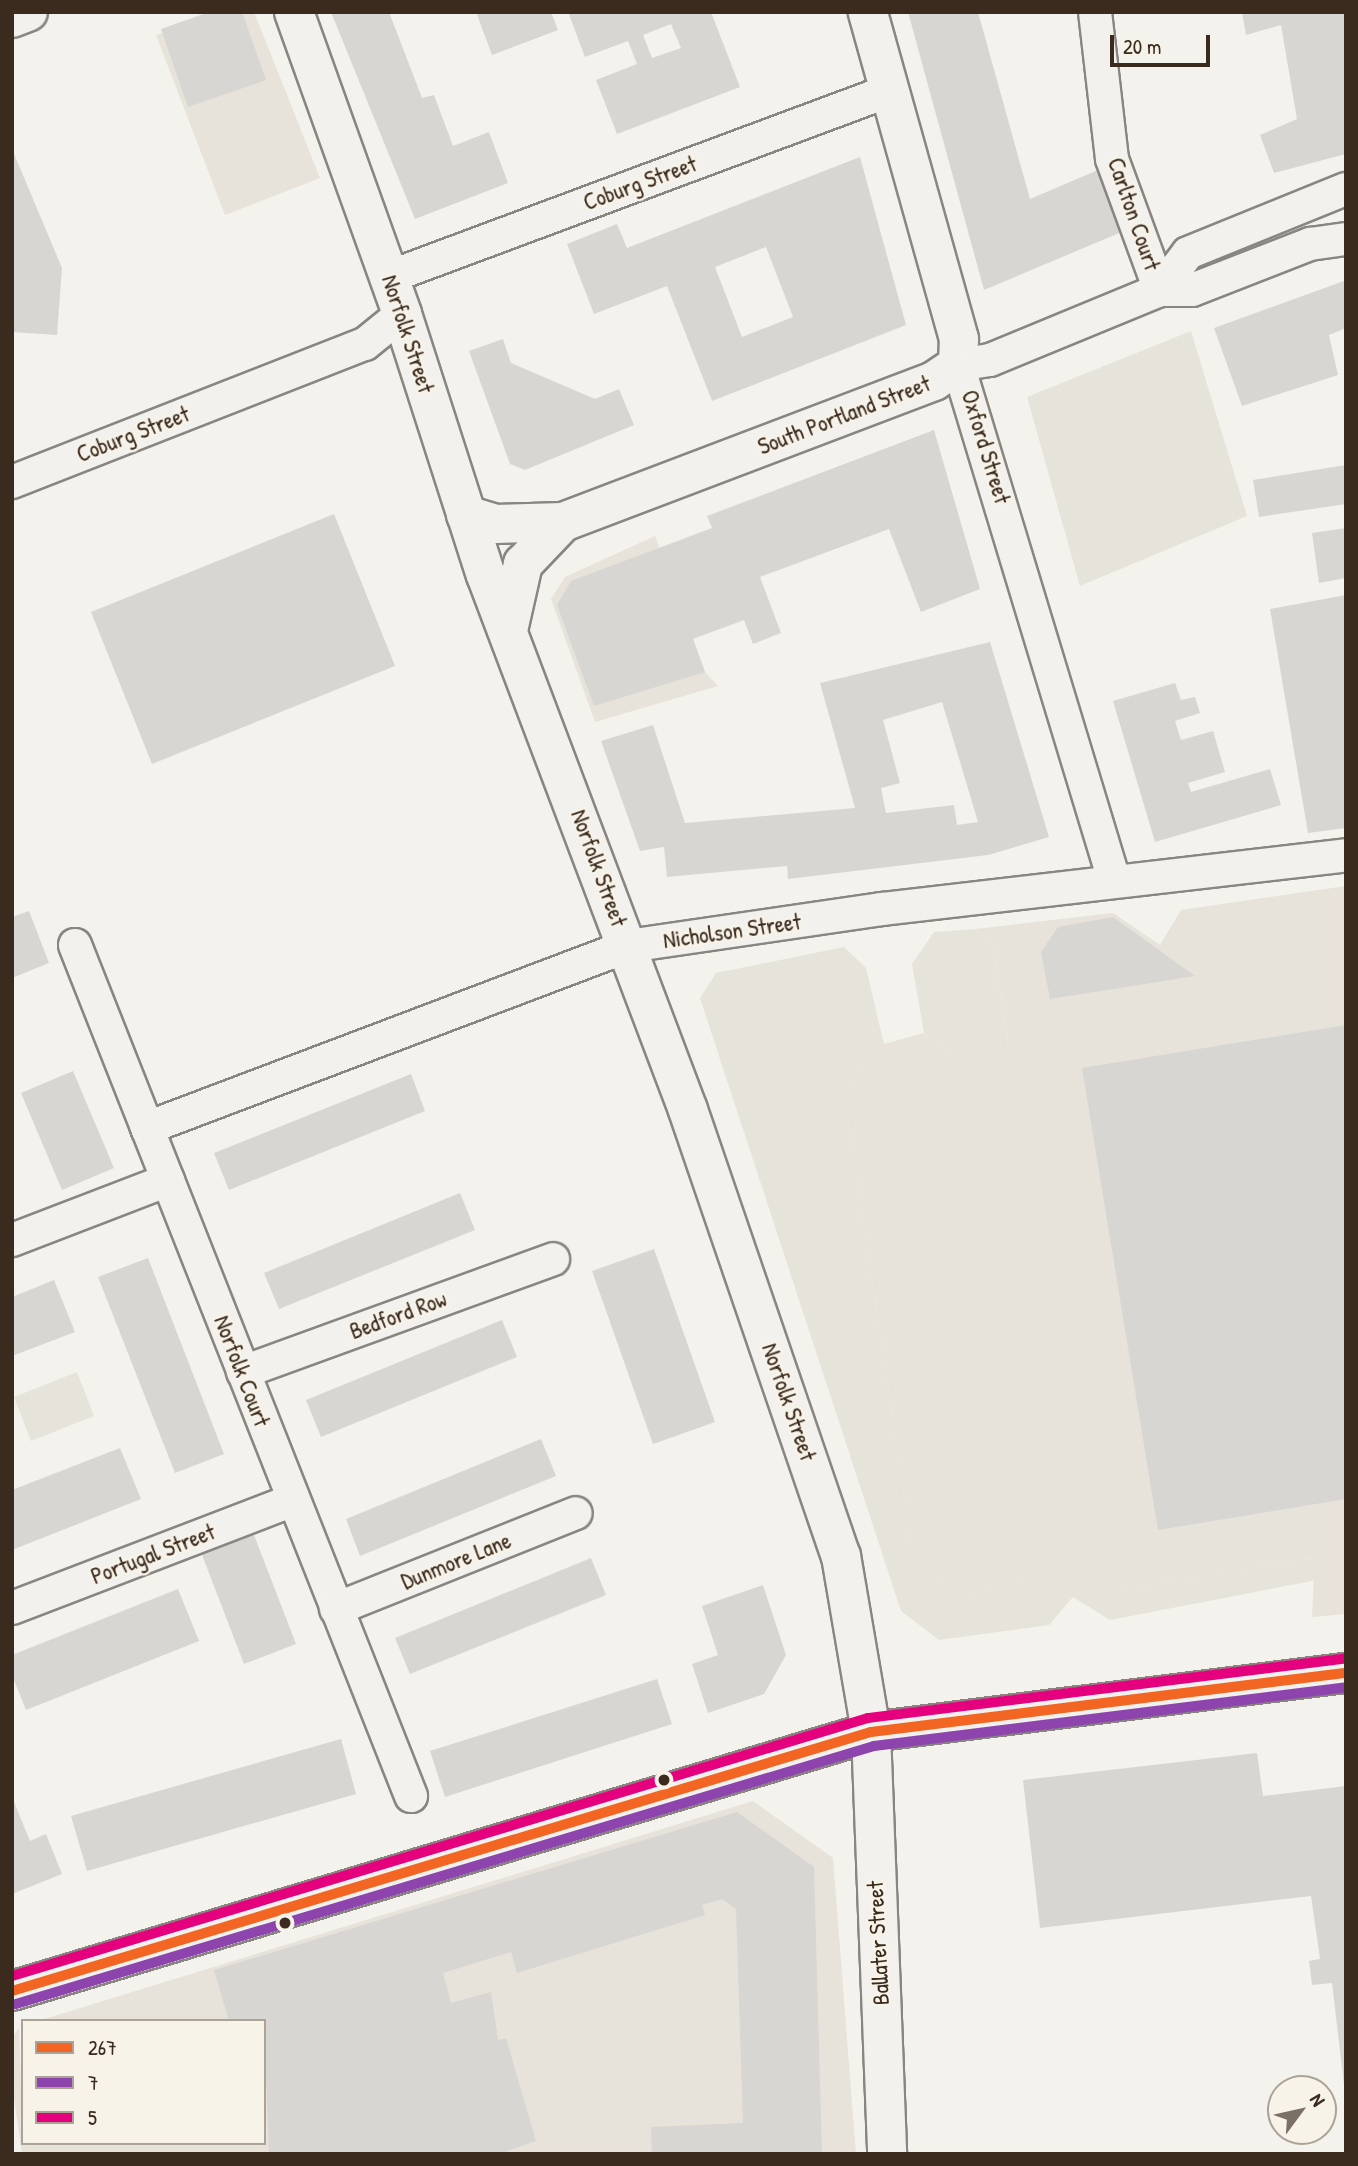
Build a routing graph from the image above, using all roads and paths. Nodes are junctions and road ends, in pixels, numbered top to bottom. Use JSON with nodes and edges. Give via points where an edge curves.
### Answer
{"nodes":[{"id":1,"x":28,"y":12,"type":"edge"},
{"id":2,"x":294,"y":12,"type":"edge"},
{"id":3,"x":868,"y":12,"type":"edge"},
{"id":4,"x":1095,"y":12,"type":"edge"},
{"id":5,"x":12,"y":18,"type":"edge"},
{"id":6,"x":891,"y":90,"type":"junction"},
{"id":7,"x":1346,"y":189,"type":"edge"},
{"id":8,"x":1346,"y":239,"type":"edge"},
{"id":9,"x":389,"y":277,"type":"junction"},
{"id":10,"x":1160,"y":290,"type":"junction"},
{"id":11,"x":402,"y":314,"type":"junction"},
{"id":12,"x":958,"y":365,"type":"junction"},
{"id":13,"x":12,"y":482,"type":"edge"},
{"id":14,"x":467,"y":515,"type":"junction"},
{"id":15,"x":563,"y":522,"type":"junction"},
{"id":16,"x":509,"y":625,"type":"junction"},
{"id":17,"x":1346,"y":855,"type":"edge"},
{"id":18,"x":1114,"y":880,"type":"junction"},
{"id":19,"x":75,"y":944,"type":"dead end"},
{"id":20,"x":628,"y":946,"type":"junction"},
{"id":21,"x":147,"y":1128,"type":"junction"},
{"id":22,"x":168,"y":1181,"type":"junction"},
{"id":23,"x":12,"y":1240,"type":"edge"},
{"id":24,"x":553,"y":1259,"type":"dead end"},
{"id":25,"x":243,"y":1372,"type":"junction"},
{"id":26,"x":293,"y":1500,"type":"junction"},
{"id":27,"x":576,"y":1513,"type":"dead end"},
{"id":28,"x":12,"y":1608,"type":"edge"},
{"id":29,"x":336,"y":1609,"type":"junction"},
{"id":30,"x":1346,"y":1673,"type":"edge"},
{"id":31,"x":871,"y":1732,"type":"junction"},
{"id":32,"x":411,"y":1796,"type":"dead end"},
{"id":33,"x":12,"y":1991,"type":"edge"},
{"id":34,"x":887,"y":2154,"type":"edge"}],
"edges":[{"from":1,"to":5,"type":"main road"},
{"from":2,"to":9,"type":"main road","name":"Norfolk Street"},
{"from":3,"to":6,"type":"main road","name":"Oxford Street"},
{"from":4,"to":10,"type":"street","name":"Carlton Court","via":[[1112,159]]},
{"from":6,"to":9,"type":"street","name":"Coburg Street"},
{"from":6,"to":12,"type":"main road","name":"Oxford Street","via":[[959,339]]},
{"from":7,"to":10,"type":"street","via":[[1188,253]]},
{"from":8,"to":10,"type":"street","name":"South Portland Street","via":[[1310,244],[1192,290]]},
{"from":9,"to":11,"type":"main road","name":"Norfolk Street"},
{"from":10,"to":12,"type":"street","name":"South Portland Street","via":[[990,360]]},
{"from":11,"to":13,"type":"street","name":"Coburg Street","via":[[365,344]]},
{"from":11,"to":14,"type":"main road","name":"Norfolk Street"},
{"from":12,"to":15,"type":"main road","name":"South Portland Street","via":[[934,381]]},
{"from":12,"to":18,"type":"street","name":"Oxford Street"},
{"from":14,"to":15,"type":"main road","name":"South Portland Street","via":[[495,524]]},
{"from":14,"to":16,"type":"main road","name":"Norfolk Street"},
{"from":15,"to":16,"type":"main road","name":"South Portland Street","via":[[523,564]]},
{"from":16,"to":20,"type":"main road","name":"Norfolk Street"},
{"from":17,"to":18,"type":"street","name":"Nicholson Street"},
{"from":18,"to":20,"type":"street","name":"Nicholson Street"},
{"from":19,"to":21,"type":"street","name":"Norfolk Court"},
{"from":20,"to":21,"type":"street","name":"Nicholson Street"},
{"from":20,"to":31,"type":"main road","name":"Norfolk Street","via":[[841,1556]]},
{"from":21,"to":22,"type":"street","name":"Norfolk Court"},
{"from":22,"to":23,"type":"street"},
{"from":22,"to":25,"type":"street","name":"Norfolk Court"},
{"from":24,"to":25,"type":"street","name":"Bedford Row"},
{"from":25,"to":26,"type":"street","name":"Norfolk Court"},
{"from":26,"to":28,"type":"street","name":"Portugal Street"},
{"from":26,"to":29,"type":"street","name":"Norfolk Court"},
{"from":27,"to":29,"type":"street","name":"Dunmore Lane"},
{"from":29,"to":32,"type":"street","name":"Norfolk Court"},
{"from":30,"to":31,"type":"main road"},
{"from":31,"to":33,"type":"main road"},
{"from":31,"to":34,"type":"main road","name":"Ballater Street"}]}
